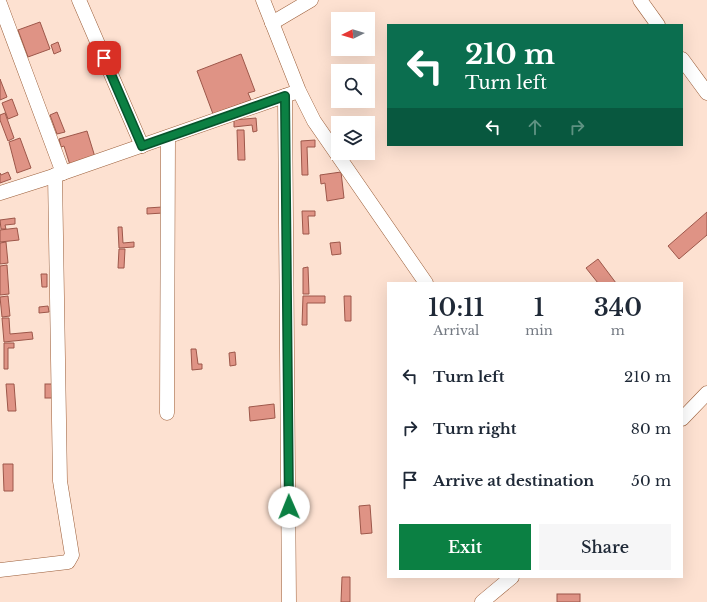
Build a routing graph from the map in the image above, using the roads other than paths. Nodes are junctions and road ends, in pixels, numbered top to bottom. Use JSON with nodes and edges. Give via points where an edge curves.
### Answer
{"nodes":[{"id":1,"x":80,"y":0,"type":"edge"},
{"id":2,"x":263,"y":0,"type":"edge"},
{"id":3,"x":310,"y":0,"type":"edge"},
{"id":4,"x":640,"y":0,"type":"edge"},
{"id":5,"x":0,"y":4,"type":"edge"},
{"id":6,"x":272,"y":23,"type":"junction"},
{"id":7,"x":657,"y":24,"type":"edge"},
{"id":8,"x":683,"y":60,"type":"edge"},
{"id":9,"x":300,"y":91,"type":"junction"},
{"id":10,"x":707,"y":94,"type":"edge"},
{"id":11,"x":285,"y":96,"type":"junction"},
{"id":12,"x":168,"y":136,"type":"junction"},
{"id":13,"x":142,"y":146,"type":"junction"},
{"id":14,"x":59,"y":174,"type":"junction"},
{"id":15,"x":0,"y":192,"type":"edge"},
{"id":16,"x":425,"y":282,"type":"edge"},
{"id":17,"x":707,"y":393,"type":"edge"},
{"id":18,"x":167,"y":413,"type":"dead end"},
{"id":19,"x":683,"y":418,"type":"edge"},
{"id":20,"x":0,"y":570,"type":"edge"},
{"id":21,"x":511,"y":578,"type":"edge"},
{"id":22,"x":289,"y":602,"type":"edge"},
{"id":23,"x":482,"y":602,"type":"edge"}],
"edges":[{"from":1,"to":13,"type":"street"},
{"from":2,"to":6,"type":"street"},
{"from":3,"to":6,"type":"street"},
{"from":4,"to":7,"type":"street"},
{"from":5,"to":14,"type":"street"},
{"from":6,"to":9,"type":"street"},
{"from":8,"to":10,"type":"street"},
{"from":9,"to":11,"type":"street"},
{"from":9,"to":16,"type":"street","via":[[314,120]]},
{"from":11,"to":12,"type":"street"},
{"from":11,"to":22,"type":"street"},
{"from":12,"to":13,"type":"street"},
{"from":12,"to":18,"type":"street"},
{"from":13,"to":14,"type":"street"},
{"from":14,"to":15,"type":"street"},
{"from":14,"to":20,"type":"street","via":[[60,481],[72,555],[68,562]]},
{"from":17,"to":19,"type":"street"},
{"from":21,"to":23,"type":"street"}]}
